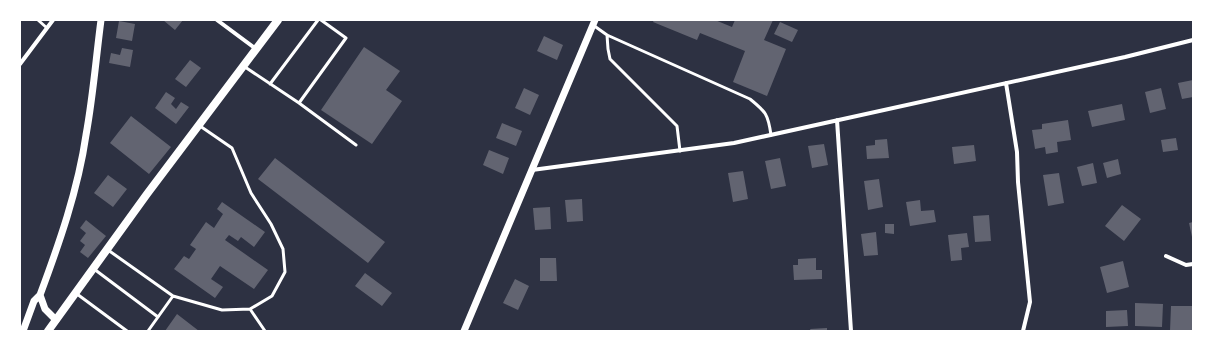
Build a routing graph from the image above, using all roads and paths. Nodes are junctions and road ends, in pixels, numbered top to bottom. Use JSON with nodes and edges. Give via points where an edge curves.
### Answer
{"nodes":[{"id":1,"x":38,"y":20,"type":"edge"},
{"id":2,"x":53,"y":20,"type":"edge"},
{"id":3,"x":101,"y":20,"type":"edge"},
{"id":4,"x":217,"y":20,"type":"edge"},
{"id":5,"x":278,"y":20,"type":"edge"},
{"id":6,"x":318,"y":20,"type":"edge"},
{"id":7,"x":321,"y":20,"type":"edge"},
{"id":8,"x":594,"y":23,"type":"edge"},
{"id":9,"x":47,"y":28,"type":"junction"},
{"id":10,"x":608,"y":35,"type":"junction"},
{"id":11,"x":1193,"y":40,"type":"edge"},
{"id":12,"x":256,"y":49,"type":"junction"},
{"id":13,"x":20,"y":64,"type":"edge"},
{"id":14,"x":244,"y":66,"type":"junction"},
{"id":15,"x":1006,"y":83,"type":"junction"},
{"id":16,"x":270,"y":84,"type":"junction"},
{"id":17,"x":299,"y":103,"type":"junction"},
{"id":18,"x":837,"y":120,"type":"junction"},
{"id":19,"x":199,"y":125,"type":"junction"},
{"id":20,"x":771,"y":135,"type":"junction"},
{"id":21,"x":356,"y":145,"type":"dead end"},
{"id":22,"x":680,"y":151,"type":"junction"},
{"id":23,"x":532,"y":170,"type":"junction"},
{"id":24,"x":107,"y":249,"type":"junction"},
{"id":25,"x":1166,"y":256,"type":"dead end"},
{"id":26,"x":1193,"y":264,"type":"edge"},
{"id":27,"x":93,"y":268,"type":"junction"},
{"id":28,"x":75,"y":293,"type":"junction"},
{"id":29,"x":40,"y":296,"type":"junction"},
{"id":30,"x":174,"y":296,"type":"junction"},
{"id":31,"x":250,"y":309,"type":"junction"},
{"id":32,"x":158,"y":317,"type":"junction"},
{"id":33,"x":56,"y":320,"type":"junction"},
{"id":34,"x":23,"y":331,"type":"edge"},
{"id":35,"x":48,"y":331,"type":"edge"},
{"id":36,"x":127,"y":331,"type":"edge"},
{"id":37,"x":148,"y":331,"type":"edge"},
{"id":38,"x":265,"y":331,"type":"edge"},
{"id":39,"x":464,"y":331,"type":"edge"},
{"id":40,"x":851,"y":331,"type":"edge"},
{"id":41,"x":1024,"y":331,"type":"edge"}],
"edges":[{"from":1,"to":9,"type":"lane"},
{"from":2,"to":9,"type":"street"},
{"from":3,"to":29,"type":"street","via":[[79,170],[58,247]]},
{"from":4,"to":12,"type":"street"},
{"from":5,"to":12,"type":"main road"},
{"from":6,"to":16,"type":"lane"},
{"from":7,"to":17,"type":"lane","via":[[346,38]]},
{"from":8,"to":10,"type":"lane"},
{"from":8,"to":23,"type":"street"},
{"from":9,"to":13,"type":"street"},
{"from":10,"to":20,"type":"lane","via":[[750,99],[763,110],[769,120]]},
{"from":10,"to":22,"type":"lane","via":[[610,58],[677,126]]},
{"from":11,"to":15,"type":"street"},
{"from":12,"to":14,"type":"main road"},
{"from":14,"to":16,"type":"lane"},
{"from":14,"to":19,"type":"main road"},
{"from":15,"to":18,"type":"street"},
{"from":15,"to":41,"type":"street","via":[[1017,152],[1030,294]]},
{"from":16,"to":17,"type":"lane"},
{"from":17,"to":21,"type":"lane"},
{"from":18,"to":20,"type":"street"},
{"from":18,"to":40,"type":"street"},
{"from":19,"to":24,"type":"main road"},
{"from":19,"to":31,"type":"lane","via":[[232,148],[251,193],[283,249],[285,272],[272,296]]},
{"from":20,"to":22,"type":"street"},
{"from":22,"to":23,"type":"street"},
{"from":23,"to":39,"type":"street"},
{"from":24,"to":27,"type":"main road"},
{"from":24,"to":30,"type":"lane"},
{"from":25,"to":26,"type":"street","via":[[1186,265]]},
{"from":27,"to":28,"type":"main road"},
{"from":27,"to":32,"type":"lane"},
{"from":28,"to":33,"type":"main road"},
{"from":28,"to":36,"type":"lane"},
{"from":29,"to":33,"type":"street","via":[[46,310]]},
{"from":29,"to":34,"type":"street","via":[[34,301]]},
{"from":30,"to":31,"type":"lane","via":[[222,310]]},
{"from":30,"to":32,"type":"lane"},
{"from":31,"to":38,"type":"lane"},
{"from":32,"to":37,"type":"lane"},
{"from":33,"to":35,"type":"main road"}]}
